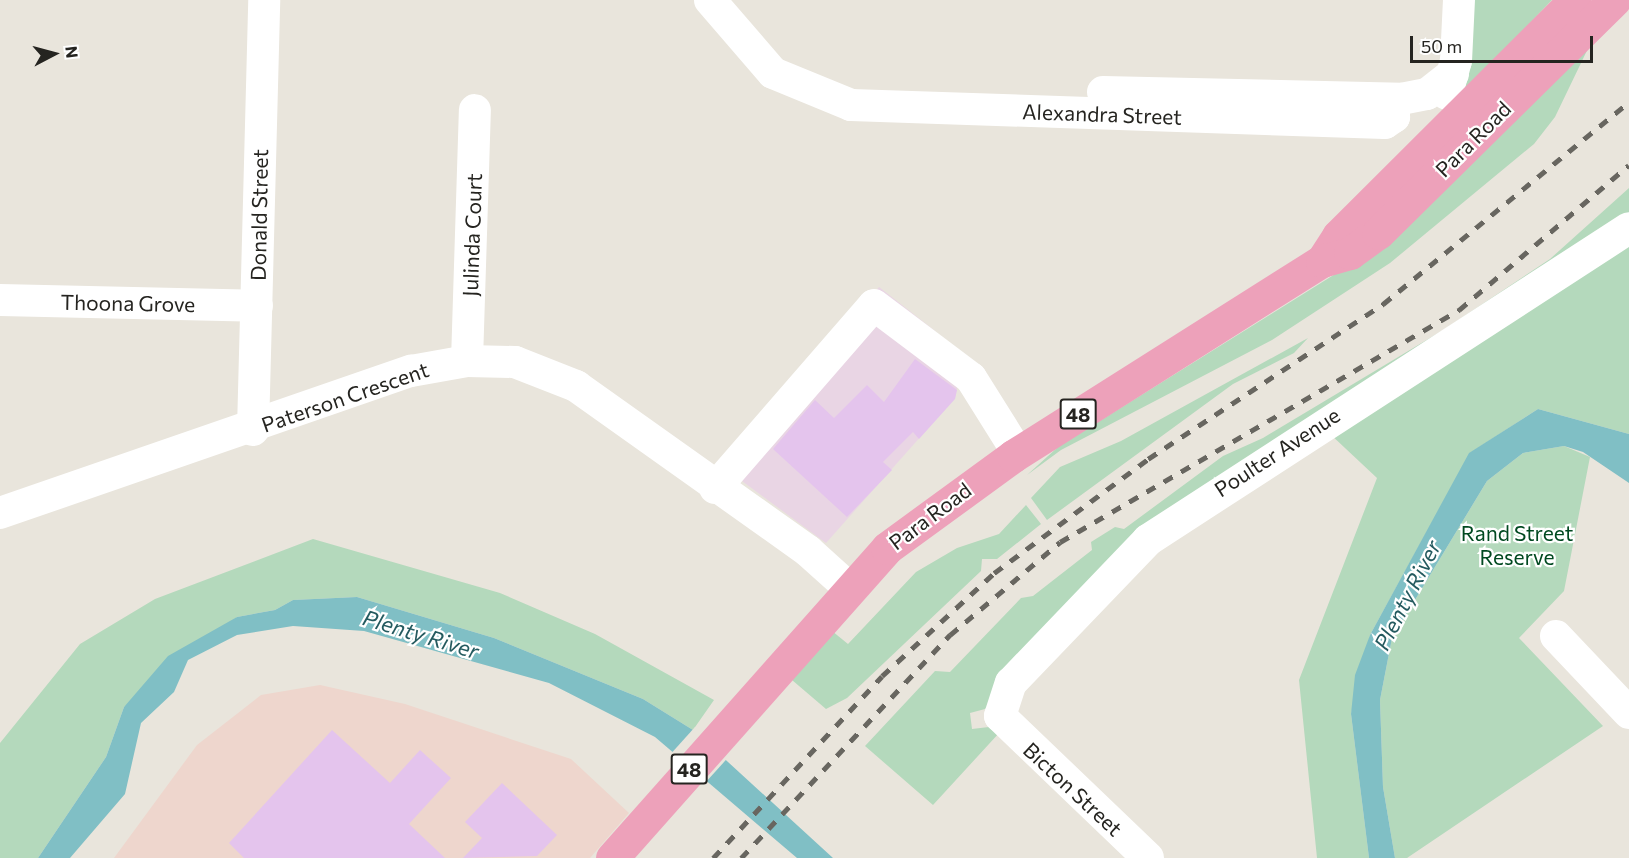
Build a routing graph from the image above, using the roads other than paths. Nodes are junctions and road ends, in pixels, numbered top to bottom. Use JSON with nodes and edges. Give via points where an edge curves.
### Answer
{"nodes":[{"id":1,"x":264,"y":0,"type":"edge"},
{"id":2,"x":710,"y":0,"type":"edge"},
{"id":3,"x":1459,"y":0,"type":"edge"},
{"id":4,"x":1575,"y":0,"type":"edge"},
{"id":5,"x":1614,"y":0,"type":"edge"},
{"id":6,"x":1453,"y":75,"type":"junction"},
{"id":7,"x":475,"y":110,"type":"dead end"},
{"id":8,"x":1418,"y":154,"type":"junction"},
{"id":9,"x":1629,"y":228,"type":"edge"},
{"id":10,"x":1322,"y":261,"type":"junction"},
{"id":11,"x":0,"y":300,"type":"edge"},
{"id":12,"x":257,"y":306,"type":"junction"},
{"id":13,"x":468,"y":361,"type":"junction"},
{"id":14,"x":253,"y":430,"type":"junction"},
{"id":15,"x":1018,"y":453,"type":"junction"},
{"id":16,"x":715,"y":488,"type":"junction"},
{"id":17,"x":0,"y":513,"type":"edge"},
{"id":18,"x":848,"y":587,"type":"junction"},
{"id":19,"x":1556,"y":636,"type":"dead end"},
{"id":20,"x":1629,"y":713,"type":"edge"},
{"id":21,"x":987,"y":719,"type":"joint"},
{"id":22,"x":612,"y":858,"type":"edge"},
{"id":23,"x":1148,"y":858,"type":"edge"}],
"edges":[{"from":1,"to":12,"type":"street","name":"Donald Street"},
{"from":2,"to":6,"type":"street","name":"Alexandra Street","via":[[766,67],[793,84],[1394,99],[1427,94]]},
{"from":3,"to":6,"type":"street"},
{"from":4,"to":8,"type":"main road","name":"Para Road","number":"48"},
{"from":5,"to":10,"type":"main road","name":"Para Road","number":"48","via":[[1378,233],[1350,253]]},
{"from":6,"to":8,"type":"street"},
{"from":7,"to":13,"type":"street","name":"Julinda Court"},
{"from":8,"to":10,"type":"main road","name":"Para Road","number":"48","via":[[1330,244]]},
{"from":9,"to":21,"type":"street","name":"Poulter Avenue","via":[[1148,540],[1011,683]]},
{"from":10,"to":15,"type":"main road","name":"Para Road","number":"48"},
{"from":11,"to":12,"type":"street","name":"Thoona Grove"},
{"from":12,"to":14,"type":"street","name":"Donald Street"},
{"from":13,"to":14,"type":"street","name":"Paterson Crescent","via":[[411,372]]},
{"from":13,"to":16,"type":"street","name":"Paterson Crescent","via":[[515,362],[544,369],[576,386]]},
{"from":14,"to":17,"type":"street","name":"Paterson Crescent"},
{"from":15,"to":16,"type":"street","via":[[971,378],[874,305]]},
{"from":15,"to":18,"type":"main road","name":"Para Road","number":"48","via":[[912,527]]},
{"from":16,"to":18,"type":"street","name":"Paterson Crescent","via":[[808,551]]},
{"from":18,"to":22,"type":"main road","name":"Para Road","number":"48"},
{"from":19,"to":20,"type":"street"},
{"from":21,"to":23,"type":"street","name":"Bicton Street"}]}
